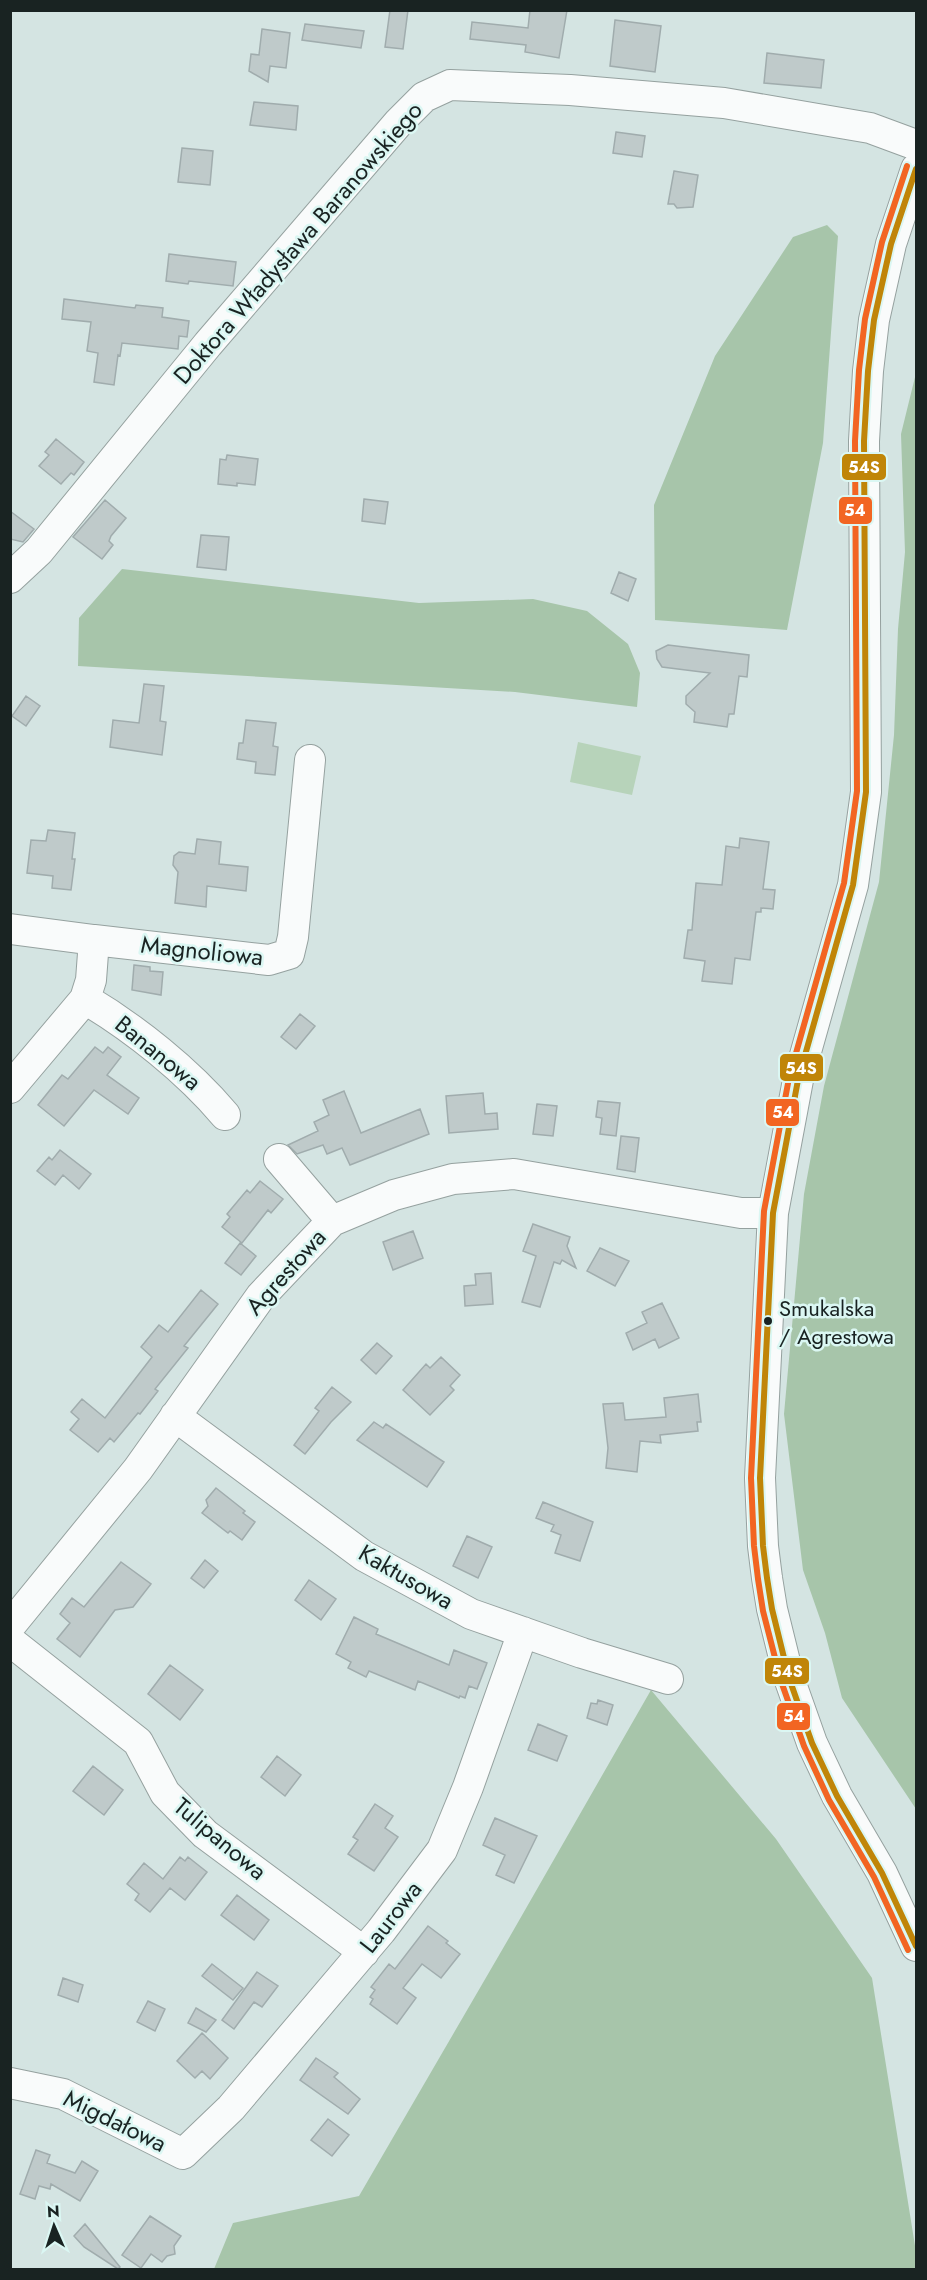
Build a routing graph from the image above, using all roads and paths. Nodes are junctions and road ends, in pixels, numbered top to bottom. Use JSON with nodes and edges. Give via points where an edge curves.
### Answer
{"nodes":[{"id":1,"x":916,"y":145,"type":"edge"},
{"id":2,"x":916,"y":169,"type":"edge"},
{"id":3,"x":10,"y":578,"type":"edge"},
{"id":4,"x":310,"y":760,"type":"dead end"},
{"id":5,"x":10,"y":929,"type":"edge"},
{"id":6,"x":94,"y":940,"type":"junction"},
{"id":7,"x":85,"y":999,"type":"junction"},
{"id":8,"x":10,"y":1088,"type":"edge"},
{"id":9,"x":225,"y":1115,"type":"dead end"},
{"id":10,"x":279,"y":1159,"type":"dead end"},
{"id":11,"x":773,"y":1214,"type":"junction"},
{"id":12,"x":332,"y":1221,"type":"junction"},
{"id":13,"x":175,"y":1416,"type":"junction"},
{"id":14,"x":10,"y":1626,"type":"edge"},
{"id":15,"x":523,"y":1632,"type":"junction"},
{"id":16,"x":10,"y":1641,"type":"edge"},
{"id":17,"x":668,"y":1679,"type":"dead end"},
{"id":18,"x":916,"y":1946,"type":"edge"},
{"id":19,"x":364,"y":1952,"type":"junction"},
{"id":20,"x":10,"y":2083,"type":"edge"},
{"id":21,"x":183,"y":2154,"type":"joint"}],
"edges":[{"from":1,"to":3,"type":"street","name":"Doktora Władysława Baranowskiego","via":[[870,128],[724,104],[570,90],[450,85],[432,93],[399,122],[208,344],[39,551]]},
{"from":2,"to":11,"type":"street","via":[[884,271],[868,370],[864,441],[867,764],[860,847],[853,885],[798,1080]]},
{"from":4,"to":6,"type":"street","name":"Magnoliowa","via":[[289,954],[269,960]]},
{"from":5,"to":6,"type":"street"},
{"from":6,"to":7,"type":"street","via":[[91,980]]},
{"from":7,"to":8,"type":"street"},
{"from":7,"to":9,"type":"street","name":"Bananowa","via":[[115,1017],[182,1072]]},
{"from":10,"to":12,"type":"street"},
{"from":11,"to":12,"type":"street","name":"Agrestowa","via":[[741,1213],[514,1174],[453,1179],[394,1195]]},
{"from":11,"to":18,"type":"street","via":[[760,1479],[763,1546],[772,1608],[789,1678],[812,1743],[837,1796],[882,1873]]},
{"from":12,"to":13,"type":"street","name":"Agrestowa","via":[[261,1296]]},
{"from":13,"to":14,"type":"street","name":"Agrestowa","via":[[138,1469]]},
{"from":13,"to":15,"type":"street","name":"Kaktusowa","via":[[364,1556],[471,1614]]},
{"from":15,"to":17,"type":"street","name":"Kaktusowa"},
{"from":15,"to":19,"type":"street","name":"Laurowa","via":[[441,1850]]},
{"from":16,"to":19,"type":"street","name":"Tulipanowa","via":[[138,1742],[165,1793],[205,1833]]},
{"from":19,"to":21,"type":"street","name":"Laurowa","via":[[231,2109]]},
{"from":20,"to":21,"type":"street","name":"Migdałowa","via":[[63,2094]]}]}
